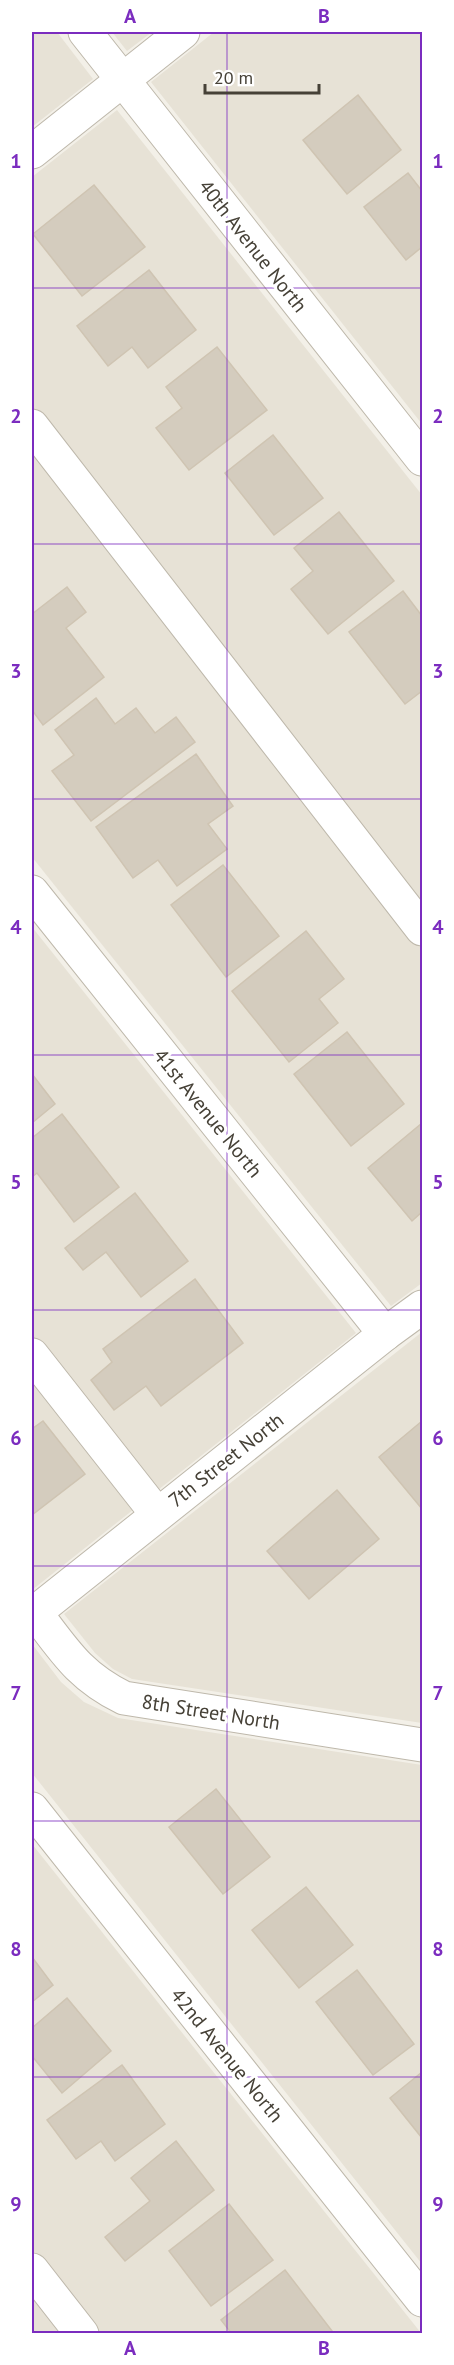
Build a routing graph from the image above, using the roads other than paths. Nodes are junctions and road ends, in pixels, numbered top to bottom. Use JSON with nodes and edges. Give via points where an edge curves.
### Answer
{"nodes":[{"id":1,"x":84,"y":32,"type":"edge"},
{"id":2,"x":183,"y":32,"type":"edge"},
{"id":3,"x":122,"y":81,"type":"junction"},
{"id":4,"x":32,"y":152,"type":"edge"},
{"id":5,"x":32,"y":426,"type":"edge"},
{"id":6,"x":423,"y":459,"type":"edge"},
{"id":7,"x":32,"y":892,"type":"edge"},
{"id":8,"x":423,"y":929,"type":"edge"},
{"id":9,"x":423,"y":1307,"type":"edge"},
{"id":10,"x":385,"y":1334,"type":"junction"},
{"id":11,"x":32,"y":1355,"type":"edge"},
{"id":12,"x":157,"y":1514,"type":"junction"},
{"id":13,"x":33,"y":1614,"type":"edge"},
{"id":14,"x":423,"y":1745,"type":"edge"},
{"id":15,"x":32,"y":1809,"type":"edge"},
{"id":16,"x":32,"y":2270,"type":"edge"},
{"id":17,"x":423,"y":2300,"type":"edge"},
{"id":18,"x":82,"y":2334,"type":"edge"}],
"edges":[{"from":1,"to":3,"type":"street","name":"40th Avenue North"},
{"from":2,"to":3,"type":"street"},
{"from":3,"to":4,"type":"street"},
{"from":3,"to":6,"type":"street","name":"40th Avenue North"},
{"from":5,"to":8,"type":"street"},
{"from":7,"to":10,"type":"street","name":"41st Avenue North"},
{"from":9,"to":10,"type":"street","name":"7th Street North"},
{"from":10,"to":12,"type":"street","name":"7th Street North"},
{"from":11,"to":12,"type":"street"},
{"from":12,"to":13,"type":"street","name":"7th Street North"},
{"from":13,"to":14,"type":"street","name":"8th Street North","via":[[78,1668],[100,1687],[124,1698]]},
{"from":15,"to":17,"type":"street","name":"42nd Avenue North"},
{"from":16,"to":18,"type":"street"}]}
